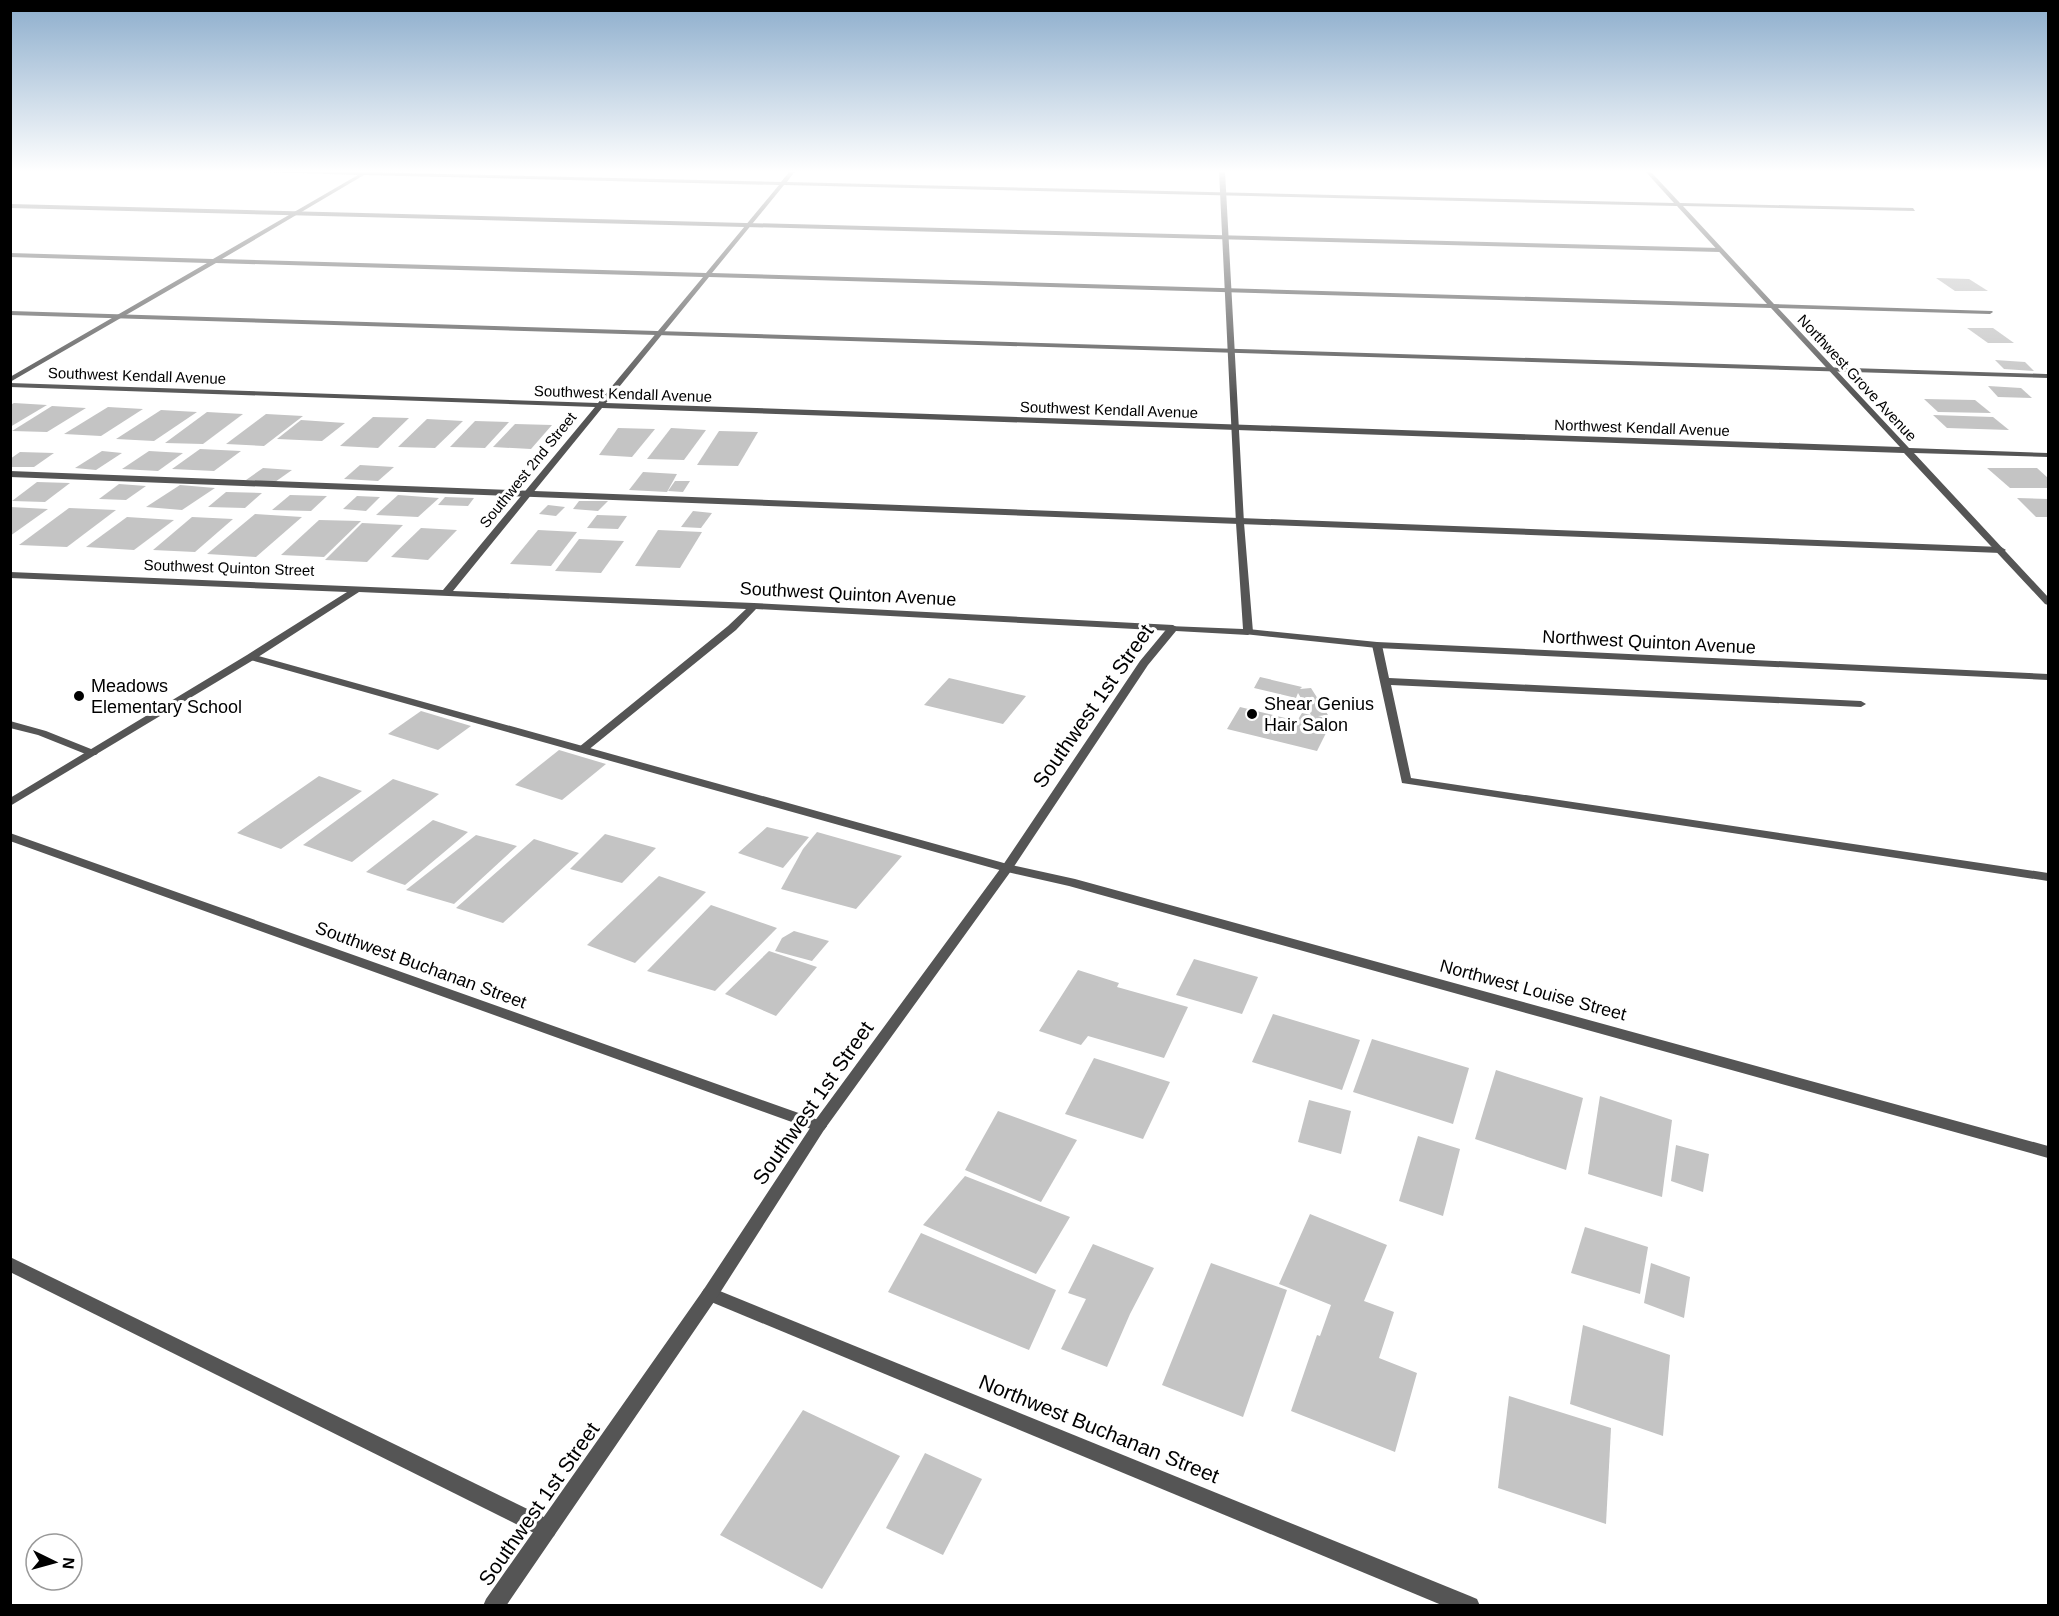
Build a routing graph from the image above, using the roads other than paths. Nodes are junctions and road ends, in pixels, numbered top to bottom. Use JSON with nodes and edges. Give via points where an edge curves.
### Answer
{"nodes":[{"id":1,"x":239,"y":246,"type":"edge"},
{"id":2,"x":732,"y":246,"type":"edge"},
{"id":3,"x":1226,"y":246,"type":"edge"},
{"id":4,"x":1583,"y":246,"type":"edge"},
{"id":5,"x":1717,"y":246,"type":"edge"},
{"id":6,"x":1720,"y":250,"type":"junction"},
{"id":7,"x":10,"y":255,"type":"edge"},
{"id":8,"x":214,"y":261,"type":"junction"},
{"id":9,"x":708,"y":276,"type":"junction"},
{"id":10,"x":1228,"y":289,"type":"junction"},
{"id":11,"x":1772,"y":305,"type":"junction"},
{"id":12,"x":1990,"y":312,"type":"dead end"},
{"id":13,"x":10,"y":313,"type":"edge"},
{"id":14,"x":120,"y":316,"type":"junction"},
{"id":15,"x":661,"y":332,"type":"junction"},
{"id":16,"x":1231,"y":349,"type":"junction"},
{"id":17,"x":1830,"y":368,"type":"junction"},
{"id":18,"x":2046,"y":376,"type":"dead end"},
{"id":19,"x":10,"y":382,"type":"edge"},
{"id":20,"x":599,"y":406,"type":"junction"},
{"id":21,"x":1235,"y":428,"type":"junction"},
{"id":22,"x":1906,"y":450,"type":"junction"},
{"id":23,"x":2049,"y":455,"type":"edge"},
{"id":24,"x":10,"y":474,"type":"edge"},
{"id":25,"x":528,"y":494,"type":"junction"},
{"id":26,"x":1240,"y":523,"type":"junction"},
{"id":27,"x":2001,"y":550,"type":"junction"},
{"id":28,"x":10,"y":574,"type":"edge"},
{"id":29,"x":358,"y":589,"type":"junction"},
{"id":30,"x":446,"y":593,"type":"junction"},
{"id":31,"x":2049,"y":602,"type":"edge"},
{"id":32,"x":754,"y":606,"type":"junction"},
{"id":33,"x":1173,"y":628,"type":"junction"},
{"id":34,"x":1248,"y":632,"type":"junction"},
{"id":35,"x":1377,"y":645,"type":"junction"},
{"id":36,"x":251,"y":657,"type":"junction"},
{"id":37,"x":2049,"y":677,"type":"edge"},
{"id":38,"x":1384,"y":681,"type":"junction"},
{"id":39,"x":1861,"y":704,"type":"dead end"},
{"id":40,"x":10,"y":724,"type":"edge"},
{"id":41,"x":583,"y":749,"type":"junction"},
{"id":42,"x":92,"y":753,"type":"junction"},
{"id":43,"x":10,"y":803,"type":"edge"},
{"id":44,"x":10,"y":837,"type":"edge"},
{"id":45,"x":1007,"y":868,"type":"junction"},
{"id":46,"x":2049,"y":877,"type":"edge"},
{"id":47,"x":819,"y":1126,"type":"junction"},
{"id":48,"x":2049,"y":1152,"type":"edge"},
{"id":49,"x":10,"y":1264,"type":"edge"},
{"id":50,"x":710,"y":1294,"type":"junction"},
{"id":51,"x":547,"y":1529,"type":"junction"},
{"id":52,"x":493,"y":1605,"type":"edge"},
{"id":53,"x":1470,"y":1605,"type":"edge"}],
"edges":[{"from":1,"to":8,"type":"street"},
{"from":2,"to":9,"type":"street","name":"Southwest 2nd Street"},
{"from":3,"to":10,"type":"street"},
{"from":4,"to":6,"type":"street"},
{"from":5,"to":6,"type":"street","name":"Northwest Grove Avenue"},
{"from":6,"to":11,"type":"street","name":"Northwest Grove Avenue"},
{"from":7,"to":8,"type":"street"},
{"from":8,"to":9,"type":"street"},
{"from":8,"to":14,"type":"street"},
{"from":9,"to":10,"type":"street"},
{"from":9,"to":15,"type":"street","name":"Southwest 2nd Street"},
{"from":10,"to":11,"type":"street"},
{"from":10,"to":16,"type":"street"},
{"from":11,"to":12,"type":"street"},
{"from":11,"to":17,"type":"street","name":"Northwest Grove Avenue"},
{"from":13,"to":14,"type":"street"},
{"from":14,"to":15,"type":"street"},
{"from":14,"to":19,"type":"street"},
{"from":15,"to":16,"type":"street"},
{"from":15,"to":20,"type":"street","name":"Southwest 2nd Street"},
{"from":16,"to":17,"type":"street"},
{"from":16,"to":21,"type":"street"},
{"from":17,"to":18,"type":"street"},
{"from":17,"to":22,"type":"street","name":"Northwest Grove Avenue"},
{"from":19,"to":20,"type":"street","name":"Southwest Kendall Avenue"},
{"from":20,"to":21,"type":"street","name":"Southwest Kendall Avenue"},
{"from":20,"to":25,"type":"street","name":"Southwest 2nd Street"},
{"from":21,"to":22,"type":"street","name":"Northwest Kendall Avenue"},
{"from":21,"to":26,"type":"street"},
{"from":22,"to":23,"type":"street","name":"Northwest Kendall Avenue"},
{"from":22,"to":27,"type":"street","name":"Northwest Grove Avenue"},
{"from":24,"to":25,"type":"street"},
{"from":25,"to":26,"type":"street"},
{"from":25,"to":30,"type":"street","name":"Southwest 2nd Street"},
{"from":26,"to":27,"type":"street"},
{"from":26,"to":34,"type":"street"},
{"from":27,"to":31,"type":"street","name":"Northwest Grove Avenue"},
{"from":28,"to":29,"type":"street","name":"Southwest Quinton Street"},
{"from":29,"to":30,"type":"street","name":"Southwest Quinton Street"},
{"from":29,"to":36,"type":"street"},
{"from":30,"to":32,"type":"street","name":"Southwest Quinton Avenue"},
{"from":32,"to":33,"type":"street","name":"Southwest Quinton Avenue"},
{"from":32,"to":41,"type":"street"},
{"from":33,"to":34,"type":"street","name":"Southwest Quinton Avenue"},
{"from":33,"to":45,"type":"street","name":"Southwest 1st Street","via":[[1144,663]]},
{"from":34,"to":35,"type":"street","name":"Northwest Quinton Avenue"},
{"from":35,"to":37,"type":"street","name":"Northwest Quinton Avenue"},
{"from":35,"to":38,"type":"street"},
{"from":36,"to":41,"type":"street","name":"Northwest Louise Street"},
{"from":36,"to":42,"type":"street"},
{"from":38,"to":39,"type":"street"},
{"from":38,"to":46,"type":"street","via":[[1406,781]]},
{"from":40,"to":42,"type":"street"},
{"from":41,"to":45,"type":"street","name":"Northwest Louise Street"},
{"from":42,"to":43,"type":"street"},
{"from":44,"to":47,"type":"street","name":"Southwest Buchanan Street"},
{"from":45,"to":47,"type":"street","name":"Southwest 1st Street"},
{"from":45,"to":48,"type":"street","name":"Northwest Louise Street","via":[[1082,885]]},
{"from":47,"to":50,"type":"street","name":"Southwest 1st Street"},
{"from":49,"to":51,"type":"street"},
{"from":50,"to":51,"type":"street","name":"Southwest 1st Street"},
{"from":50,"to":53,"type":"street","name":"Northwest Buchanan Street"},
{"from":51,"to":52,"type":"street","name":"Southwest 1st Street"}]}
